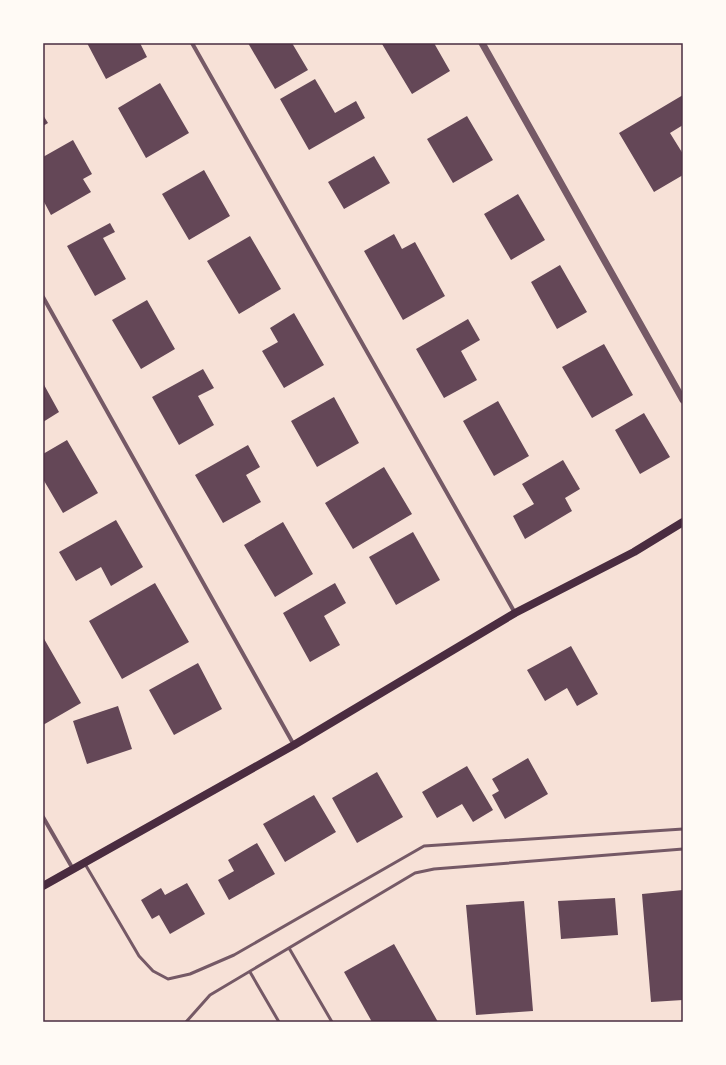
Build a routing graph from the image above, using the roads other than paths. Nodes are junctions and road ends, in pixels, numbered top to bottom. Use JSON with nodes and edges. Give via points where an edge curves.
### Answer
{"nodes":[{"id":1,"x":192,"y":43,"type":"edge"},
{"id":2,"x":482,"y":43,"type":"edge"},
{"id":3,"x":43,"y":297,"type":"edge"},
{"id":4,"x":683,"y":400,"type":"edge"},
{"id":5,"x":683,"y":522,"type":"edge"},
{"id":6,"x":515,"y":613,"type":"junction"},
{"id":7,"x":294,"y":745,"type":"junction"},
{"id":8,"x":43,"y":816,"type":"edge"},
{"id":9,"x":683,"y":829,"type":"edge"},
{"id":10,"x":683,"y":849,"type":"edge"},
{"id":11,"x":84,"y":863,"type":"junction"},
{"id":12,"x":73,"y":869,"type":"junction"},
{"id":13,"x":43,"y":886,"type":"edge"},
{"id":14,"x":289,"y":948,"type":"junction"},
{"id":15,"x":250,"y":972,"type":"junction"},
{"id":16,"x":186,"y":1022,"type":"edge"},
{"id":17,"x":279,"y":1022,"type":"edge"},
{"id":18,"x":332,"y":1022,"type":"edge"}],
"edges":[{"from":1,"to":6,"type":"street"},
{"from":2,"to":4,"type":"street"},
{"from":3,"to":7,"type":"street"},
{"from":5,"to":6,"type":"main road","via":[[634,552]]},
{"from":6,"to":7,"type":"main road"},
{"from":7,"to":11,"type":"main road"},
{"from":8,"to":12,"type":"street"},
{"from":9,"to":11,"type":"lane","via":[[424,846],[234,955],[190,974],[168,979],[153,971],[139,956]]},
{"from":10,"to":14,"type":"lane","via":[[434,869],[415,873]]},
{"from":11,"to":12,"type":"main road"},
{"from":12,"to":13,"type":"main road"},
{"from":14,"to":15,"type":"lane"},
{"from":14,"to":18,"type":"lane"},
{"from":15,"to":16,"type":"lane","via":[[210,995]]},
{"from":15,"to":17,"type":"lane"}]}
